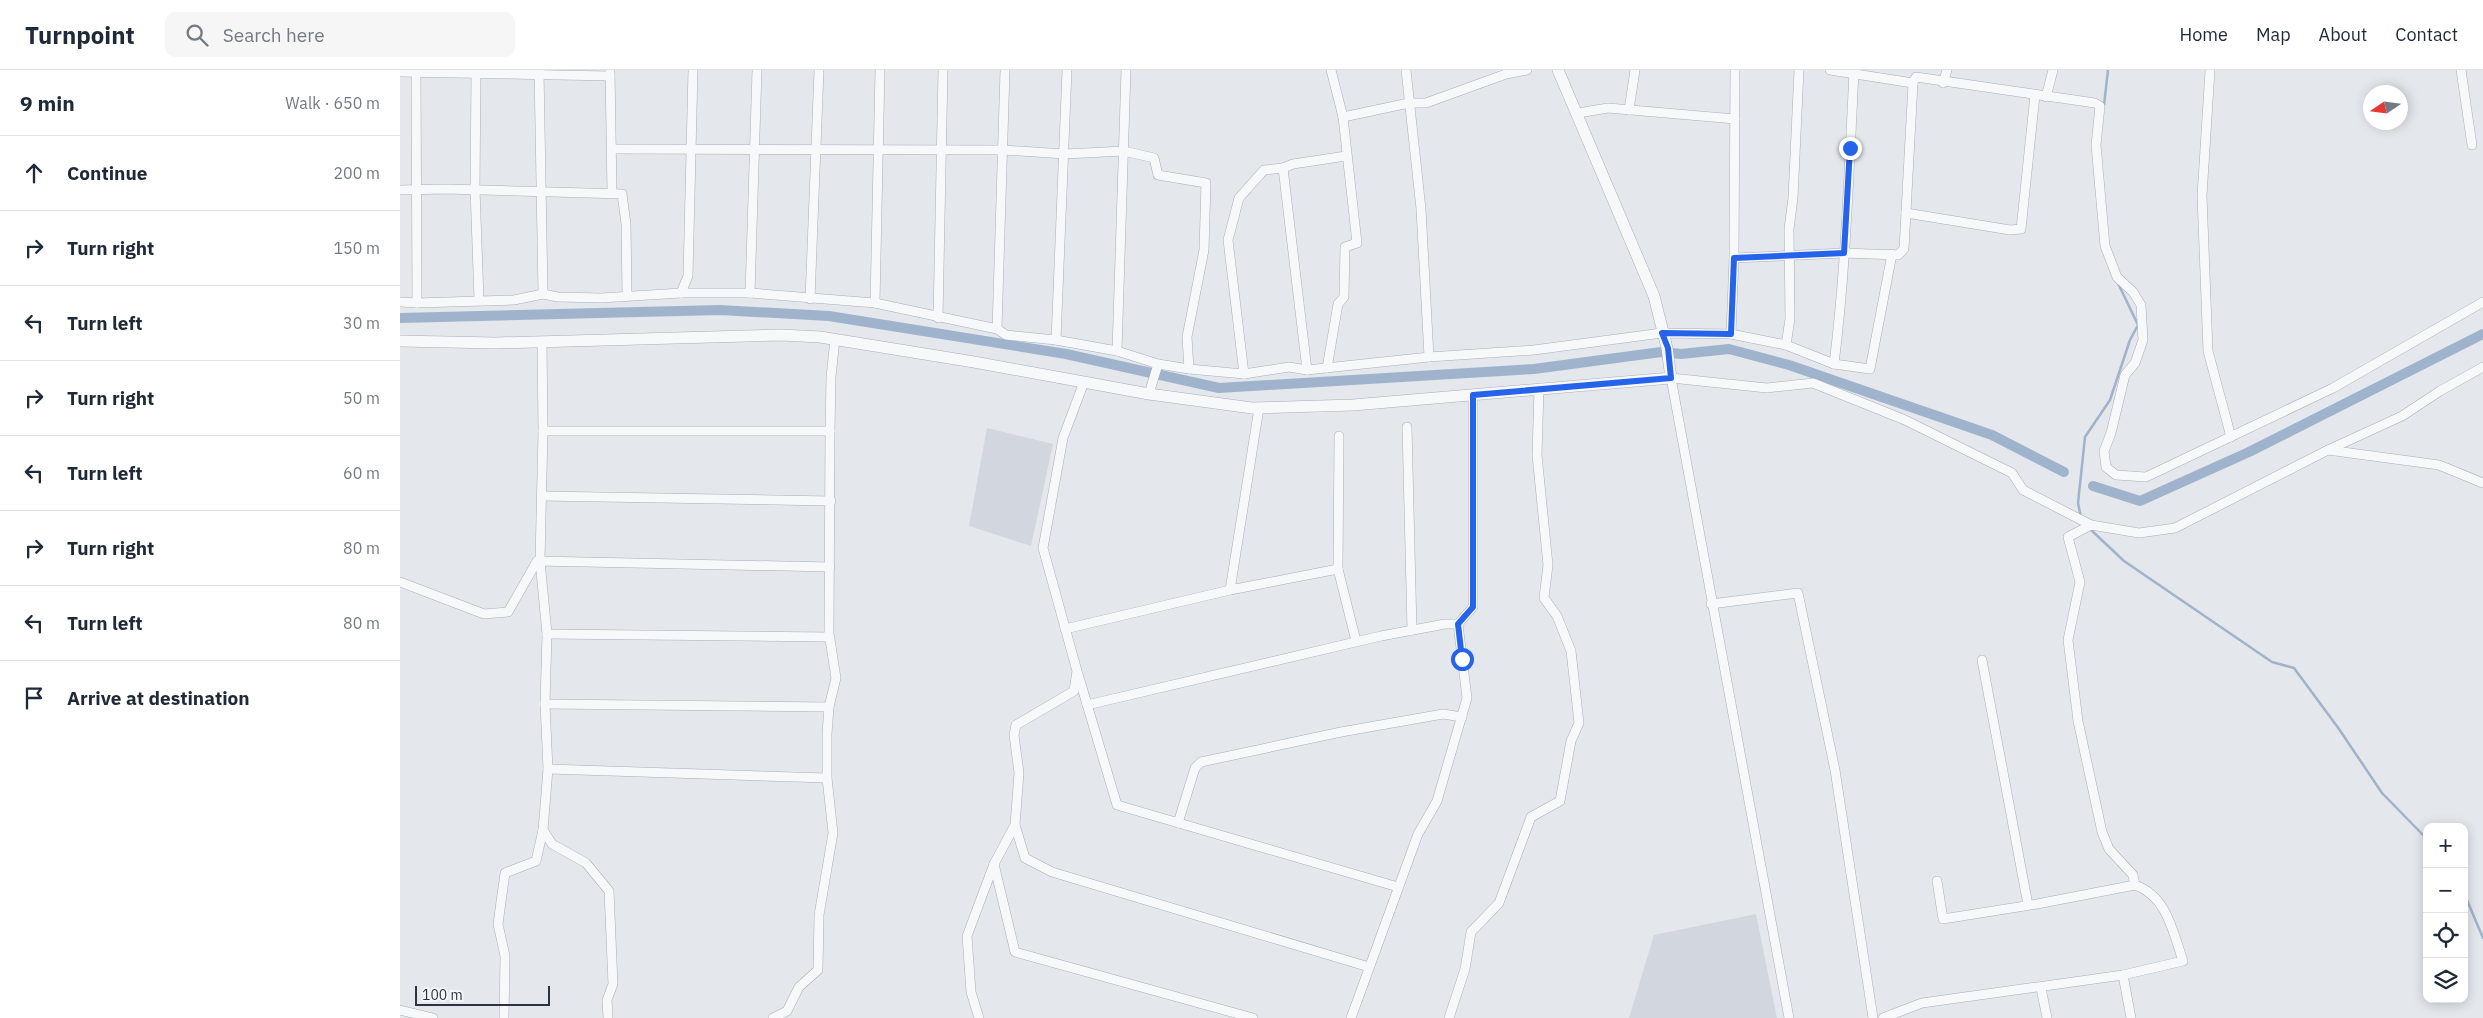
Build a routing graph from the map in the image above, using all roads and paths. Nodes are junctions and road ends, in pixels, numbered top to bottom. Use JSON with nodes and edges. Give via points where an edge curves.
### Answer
{"nodes":[{"id":1,"x":693,"y":70,"type":"edge"},
{"id":2,"x":757,"y":70,"type":"edge"},
{"id":3,"x":819,"y":70,"type":"edge"},
{"id":4,"x":880,"y":70,"type":"edge"},
{"id":5,"x":943,"y":70,"type":"edge"},
{"id":6,"x":1005,"y":70,"type":"edge"},
{"id":7,"x":1067,"y":70,"type":"edge"},
{"id":8,"x":1126,"y":70,"type":"edge"},
{"id":9,"x":1331,"y":70,"type":"edge"},
{"id":10,"x":1406,"y":70,"type":"edge"},
{"id":11,"x":1527,"y":70,"type":"edge"},
{"id":12,"x":1558,"y":70,"type":"edge"},
{"id":13,"x":1635,"y":70,"type":"edge"},
{"id":14,"x":1735,"y":70,"type":"edge"},
{"id":15,"x":1799,"y":70,"type":"edge"},
{"id":16,"x":1830,"y":70,"type":"edge"},
{"id":17,"x":1947,"y":70,"type":"edge"},
{"id":18,"x":2053,"y":70,"type":"edge"},
{"id":19,"x":2210,"y":70,"type":"edge"},
{"id":20,"x":2461,"y":70,"type":"edge"},
{"id":21,"x":416,"y":71,"type":"edge"},
{"id":22,"x":400,"y":72,"type":"edge"},
{"id":23,"x":539,"y":72,"type":"edge"},
{"id":24,"x":1854,"y":72,"type":"junction"},
{"id":25,"x":610,"y":73,"type":"edge"},
{"id":26,"x":476,"y":74,"type":"junction"},
{"id":27,"x":1913,"y":83,"type":"junction"},
{"id":28,"x":1942,"y":83,"type":"junction"},
{"id":29,"x":2035,"y":95,"type":"junction"},
{"id":30,"x":2046,"y":97,"type":"junction"},
{"id":31,"x":1409,"y":103,"type":"junction"},
{"id":32,"x":1629,"y":110,"type":"junction"},
{"id":33,"x":1578,"y":112,"type":"junction"},
{"id":34,"x":1343,"y":117,"type":"junction"},
{"id":35,"x":1734,"y":118,"type":"junction"},
{"id":36,"x":2472,"y":145,"type":"dead end"},
{"id":37,"x":612,"y":149,"type":"junction"},
{"id":38,"x":691,"y":149,"type":"junction"},
{"id":39,"x":756,"y":150,"type":"junction"},
{"id":40,"x":941,"y":150,"type":"junction"},
{"id":41,"x":1003,"y":150,"type":"junction"},
{"id":42,"x":817,"y":151,"type":"junction"},
{"id":43,"x":878,"y":151,"type":"junction"},
{"id":44,"x":1124,"y":151,"type":"junction"},
{"id":45,"x":1065,"y":154,"type":"junction"},
{"id":46,"x":1346,"y":156,"type":"junction"},
{"id":47,"x":1284,"y":168,"type":"junction"},
{"id":48,"x":415,"y":189,"type":"junction"},
{"id":49,"x":475,"y":189,"type":"junction"},
{"id":50,"x":400,"y":190,"type":"edge"},
{"id":51,"x":541,"y":190,"type":"junction"},
{"id":52,"x":612,"y":192,"type":"junction"},
{"id":53,"x":1906,"y":213,"type":"junction"},
{"id":54,"x":1844,"y":253,"type":"junction"},
{"id":55,"x":1892,"y":254,"type":"junction"},
{"id":56,"x":1790,"y":257,"type":"junction"},
{"id":57,"x":1734,"y":258,"type":"junction"},
{"id":58,"x":681,"y":293,"type":"junction"},
{"id":59,"x":750,"y":293,"type":"junction"},
{"id":60,"x":543,"y":294,"type":"junction"},
{"id":61,"x":627,"y":296,"type":"junction"},
{"id":62,"x":810,"y":299,"type":"junction"},
{"id":63,"x":479,"y":300,"type":"junction"},
{"id":64,"x":400,"y":302,"type":"edge"},
{"id":65,"x":2483,"y":302,"type":"edge"},
{"id":66,"x":417,"y":303,"type":"junction"},
{"id":67,"x":875,"y":303,"type":"junction"},
{"id":68,"x":938,"y":318,"type":"junction"},
{"id":69,"x":997,"y":329,"type":"junction"},
{"id":70,"x":1662,"y":333,"type":"junction"},
{"id":71,"x":1731,"y":334,"type":"junction"},
{"id":72,"x":400,"y":340,"type":"edge"},
{"id":73,"x":835,"y":340,"type":"junction"},
{"id":74,"x":1056,"y":340,"type":"junction"},
{"id":75,"x":542,"y":342,"type":"junction"},
{"id":76,"x":1786,"y":345,"type":"junction"},
{"id":77,"x":1117,"y":351,"type":"junction"},
{"id":78,"x":1429,"y":357,"type":"junction"},
{"id":79,"x":1158,"y":364,"type":"junction"},
{"id":80,"x":1834,"y":364,"type":"junction"},
{"id":81,"x":2483,"y":367,"type":"edge"},
{"id":82,"x":1327,"y":368,"type":"junction"},
{"id":83,"x":1189,"y":369,"type":"junction"},
{"id":84,"x":1306,"y":370,"type":"junction"},
{"id":85,"x":1670,"y":373,"type":"junction"},
{"id":86,"x":1244,"y":374,"type":"junction"},
{"id":87,"x":1084,"y":382,"type":"junction"},
{"id":88,"x":1539,"y":389,"type":"junction"},
{"id":89,"x":1149,"y":394,"type":"junction"},
{"id":90,"x":1473,"y":395,"type":"junction"},
{"id":91,"x":1259,"y":408,"type":"junction"},
{"id":92,"x":1407,"y":427,"type":"dead end"},
{"id":93,"x":543,"y":431,"type":"junction"},
{"id":94,"x":830,"y":431,"type":"junction"},
{"id":95,"x":1339,"y":436,"type":"dead end"},
{"id":96,"x":2232,"y":437,"type":"junction"},
{"id":97,"x":2328,"y":450,"type":"junction"},
{"id":98,"x":2483,"y":483,"type":"edge"},
{"id":99,"x":542,"y":496,"type":"junction"},
{"id":100,"x":831,"y":501,"type":"junction"},
{"id":101,"x":2090,"y":525,"type":"junction"},
{"id":102,"x":540,"y":561,"type":"junction"},
{"id":103,"x":830,"y":566,"type":"junction"},
{"id":104,"x":1338,"y":568,"type":"junction"},
{"id":105,"x":400,"y":582,"type":"edge"},
{"id":106,"x":1230,"y":590,"type":"junction"},
{"id":107,"x":1711,"y":604,"type":"junction"},
{"id":108,"x":1458,"y":624,"type":"junction"},
{"id":109,"x":1065,"y":629,"type":"junction"},
{"id":110,"x":1412,"y":630,"type":"junction"},
{"id":111,"x":547,"y":634,"type":"junction"},
{"id":112,"x":830,"y":637,"type":"junction"},
{"id":113,"x":1356,"y":641,"type":"junction"},
{"id":114,"x":1982,"y":660,"type":"dead end"},
{"id":115,"x":1077,"y":671,"type":"junction"},
{"id":116,"x":545,"y":704,"type":"junction"},
{"id":117,"x":1087,"y":705,"type":"junction"},
{"id":118,"x":828,"y":707,"type":"junction"},
{"id":119,"x":1462,"y":717,"type":"junction"},
{"id":120,"x":548,"y":769,"type":"junction"},
{"id":121,"x":827,"y":778,"type":"junction"},
{"id":122,"x":1178,"y":823,"type":"junction"},
{"id":123,"x":1015,"y":825,"type":"junction"},
{"id":124,"x":543,"y":830,"type":"junction"},
{"id":125,"x":994,"y":864,"type":"junction"},
{"id":126,"x":1937,"y":881,"type":"dead end"},
{"id":127,"x":2135,"y":885,"type":"junction"},
{"id":128,"x":1398,"y":887,"type":"junction"},
{"id":129,"x":2028,"y":904,"type":"junction"},
{"id":130,"x":1369,"y":967,"type":"junction"},
{"id":131,"x":2123,"y":975,"type":"junction"},
{"id":132,"x":2041,"y":988,"type":"junction"},
{"id":133,"x":400,"y":1010,"type":"edge"},
{"id":134,"x":433,"y":1018,"type":"edge"},
{"id":135,"x":504,"y":1018,"type":"edge"},
{"id":136,"x":608,"y":1018,"type":"edge"},
{"id":137,"x":773,"y":1018,"type":"edge"},
{"id":138,"x":979,"y":1018,"type":"edge"},
{"id":139,"x":1253,"y":1018,"type":"edge"},
{"id":140,"x":1350,"y":1018,"type":"edge"},
{"id":141,"x":1449,"y":1018,"type":"edge"},
{"id":142,"x":1789,"y":1018,"type":"edge"},
{"id":143,"x":1873,"y":1018,"type":"edge"},
{"id":144,"x":1883,"y":1018,"type":"edge"},
{"id":145,"x":2047,"y":1018,"type":"edge"},
{"id":146,"x":2131,"y":1018,"type":"edge"}],
"edges":[{"from":1,"to":38,"type":"street"},
{"from":2,"to":39,"type":"street"},
{"from":3,"to":42,"type":"street"},
{"from":4,"to":43,"type":"street"},
{"from":5,"to":40,"type":"street"},
{"from":6,"to":41,"type":"street"},
{"from":7,"to":45,"type":"street"},
{"from":8,"to":44,"type":"street"},
{"from":9,"to":34,"type":"street"},
{"from":10,"to":31,"type":"street"},
{"from":11,"to":31,"type":"street","via":[[1506,74],[1426,103]]},
{"from":12,"to":33,"type":"street"},
{"from":13,"to":32,"type":"street"},
{"from":14,"to":35,"type":"street"},
{"from":15,"to":56,"type":"street"},
{"from":16,"to":24,"type":"street"},
{"from":17,"to":28,"type":"street"},
{"from":18,"to":30,"type":"street"},
{"from":19,"to":96,"type":"street","via":[[2202,196],[2208,351]]},
{"from":20,"to":36,"type":"street"},
{"from":21,"to":22,"type":"street"},
{"from":21,"to":26,"type":"street"},
{"from":21,"to":48,"type":"street"},
{"from":23,"to":25,"type":"street"},
{"from":23,"to":26,"type":"street"},
{"from":23,"to":51,"type":"street"},
{"from":24,"to":27,"type":"street"},
{"from":24,"to":54,"type":"street"},
{"from":25,"to":37,"type":"street"},
{"from":26,"to":49,"type":"street"},
{"from":27,"to":28,"type":"street","via":[[1916,77]]},
{"from":27,"to":53,"type":"street"},
{"from":28,"to":29,"type":"street"},
{"from":29,"to":30,"type":"street"},
{"from":29,"to":53,"type":"street","via":[[2021,229],[2010,230]]},
{"from":30,"to":96,"type":"street","via":[[2100,106],[2096,145],[2106,246],[2117,277],[2141,305],[2143,340],[2135,363],[2125,374],[2104,451],[2106,467],[2116,475],[2146,477]]},
{"from":31,"to":34,"type":"street"},
{"from":31,"to":78,"type":"street","via":[[1421,210]]},
{"from":32,"to":33,"type":"street","via":[[1608,108]]},
{"from":32,"to":35,"type":"street"},
{"from":33,"to":70,"type":"street","via":[[1654,296]]},
{"from":34,"to":46,"type":"street"},
{"from":35,"to":57,"type":"street"},
{"from":37,"to":38,"type":"street"},
{"from":37,"to":52,"type":"street"},
{"from":38,"to":39,"type":"street"},
{"from":38,"to":58,"type":"street","via":[[688,276]]},
{"from":39,"to":42,"type":"street"},
{"from":39,"to":59,"type":"street"},
{"from":40,"to":41,"type":"street"},
{"from":40,"to":43,"type":"street"},
{"from":40,"to":68,"type":"street"},
{"from":41,"to":45,"type":"street"},
{"from":41,"to":69,"type":"street"},
{"from":42,"to":43,"type":"street"},
{"from":42,"to":62,"type":"street"},
{"from":43,"to":67,"type":"street"},
{"from":44,"to":45,"type":"street"},
{"from":44,"to":77,"type":"street"},
{"from":44,"to":83,"type":"street","via":[[1154,158],[1158,175],[1206,183],[1204,250],[1187,337]]},
{"from":45,"to":74,"type":"street"},
{"from":46,"to":47,"type":"street"},
{"from":46,"to":82,"type":"street","via":[[1357,243],[1345,247],[1344,297],[1338,304]]},
{"from":47,"to":84,"type":"street"},
{"from":47,"to":86,"type":"street","via":[[1264,170],[1239,198],[1228,240]]},
{"from":48,"to":49,"type":"street"},
{"from":48,"to":50,"type":"street"},
{"from":48,"to":66,"type":"street"},
{"from":49,"to":51,"type":"street"},
{"from":49,"to":63,"type":"street"},
{"from":51,"to":52,"type":"street"},
{"from":51,"to":60,"type":"street"},
{"from":52,"to":61,"type":"street","via":[[622,194],[626,224]]},
{"from":53,"to":55,"type":"street","via":[[1904,249],[1898,255]]},
{"from":54,"to":55,"type":"street"},
{"from":54,"to":56,"type":"street"},
{"from":54,"to":80,"type":"street","via":[[1844,284]]},
{"from":55,"to":80,"type":"street","via":[[1870,370]]},
{"from":56,"to":57,"type":"street"},
{"from":56,"to":76,"type":"street","via":[[1790,319]]},
{"from":57,"to":71,"type":"street"},
{"from":58,"to":59,"type":"street"},
{"from":58,"to":61,"type":"street"},
{"from":59,"to":62,"type":"street"},
{"from":60,"to":61,"type":"street","via":[[593,298]]},
{"from":60,"to":63,"type":"street","via":[[514,300]]},
{"from":62,"to":67,"type":"street"},
{"from":63,"to":66,"type":"street"},
{"from":64,"to":66,"type":"street"},
{"from":65,"to":96,"type":"street","via":[[2333,388]]},
{"from":67,"to":68,"type":"street"},
{"from":68,"to":69,"type":"street"},
{"from":69,"to":74,"type":"street","via":[[1006,335]]},
{"from":70,"to":71,"type":"street"},
{"from":70,"to":78,"type":"street","via":[[1534,350]]},
{"from":70,"to":85,"type":"street","via":[[1668,348]]},
{"from":71,"to":76,"type":"street"},
{"from":72,"to":75,"type":"street"},
{"from":73,"to":75,"type":"street","via":[[782,335]]},
{"from":73,"to":87,"type":"street"},
{"from":73,"to":94,"type":"street"},
{"from":74,"to":77,"type":"street"},
{"from":75,"to":93,"type":"street"},
{"from":76,"to":80,"type":"street"},
{"from":77,"to":79,"type":"street"},
{"from":78,"to":82,"type":"street"},
{"from":79,"to":83,"type":"street"},
{"from":79,"to":89,"type":"street"},
{"from":81,"to":97,"type":"street","via":[[2402,416]]},
{"from":82,"to":84,"type":"street"},
{"from":83,"to":86,"type":"street"},
{"from":84,"to":86,"type":"street","via":[[1289,367]]},
{"from":85,"to":88,"type":"street"},
{"from":85,"to":101,"type":"street","via":[[1767,388],[1813,383],[1905,420],[2012,473],[2023,490]]},
{"from":85,"to":107,"type":"street"},
{"from":87,"to":89,"type":"street"},
{"from":87,"to":109,"type":"street","via":[[1063,438],[1044,548]]},
{"from":88,"to":90,"type":"street"},
{"from":88,"to":141,"type":"street","via":[[1537,455],[1548,565],[1544,598],[1557,616],[1571,651],[1579,723],[1571,741],[1560,801],[1531,817],[1499,904],[1471,932],[1465,969]]},
{"from":89,"to":91,"type":"street"},
{"from":90,"to":91,"type":"street","via":[[1353,405]]},
{"from":90,"to":108,"type":"street","via":[[1473,607]]},
{"from":91,"to":106,"type":"street"},
{"from":92,"to":110,"type":"street"},
{"from":93,"to":94,"type":"street"},
{"from":93,"to":99,"type":"street"},
{"from":94,"to":100,"type":"street"},
{"from":95,"to":104,"type":"street"},
{"from":97,"to":98,"type":"street","via":[[2439,465]]},
{"from":97,"to":101,"type":"street","via":[[2175,528],[2139,533]]},
{"from":99,"to":100,"type":"street"},
{"from":99,"to":102,"type":"street"},
{"from":100,"to":103,"type":"street"},
{"from":101,"to":127,"type":"street","via":[[2068,537],[2080,582],[2068,640],[2078,721],[2102,832],[2109,849],[2133,875]]},
{"from":102,"to":103,"type":"street"},
{"from":102,"to":105,"type":"street","via":[[537,561],[508,612],[484,614]]},
{"from":102,"to":111,"type":"street"},
{"from":103,"to":112,"type":"street"},
{"from":104,"to":106,"type":"street"},
{"from":104,"to":113,"type":"street"},
{"from":106,"to":109,"type":"street"},
{"from":107,"to":142,"type":"street"},
{"from":107,"to":143,"type":"street","via":[[1798,593],[1836,770]]},
{"from":108,"to":110,"type":"street"},
{"from":108,"to":119,"type":"street","via":[[1468,698]]},
{"from":109,"to":115,"type":"street"},
{"from":110,"to":113,"type":"street"},
{"from":111,"to":112,"type":"street"},
{"from":111,"to":116,"type":"street"},
{"from":112,"to":118,"type":"street","via":[[836,678]]},
{"from":113,"to":117,"type":"street"},
{"from":114,"to":129,"type":"street"},
{"from":115,"to":117,"type":"street"},
{"from":115,"to":123,"type":"street","via":[[1074,691],[1016,725],[1014,735],[1019,773]]},
{"from":116,"to":118,"type":"street"},
{"from":116,"to":120,"type":"street"},
{"from":117,"to":122,"type":"street","via":[[1117,805]]},
{"from":118,"to":121,"type":"street"},
{"from":119,"to":122,"type":"street","via":[[1443,714],[1201,762],[1195,768]]},
{"from":119,"to":128,"type":"street","via":[[1437,801],[1418,834]]},
{"from":120,"to":121,"type":"street"},
{"from":120,"to":124,"type":"street"},
{"from":121,"to":137,"type":"street","via":[[833,832],[818,915],[818,970],[799,987],[787,1011]]},
{"from":122,"to":128,"type":"street"},
{"from":123,"to":125,"type":"street"},
{"from":123,"to":130,"type":"street","via":[[1025,858],[1052,872]]},
{"from":124,"to":135,"type":"street","via":[[536,861],[505,873],[498,924],[505,956]]},
{"from":124,"to":136,"type":"street","via":[[552,844],[586,863],[609,891],[612,984],[607,1000]]},
{"from":125,"to":138,"type":"street","via":[[967,936],[971,992]]},
{"from":125,"to":139,"type":"street","via":[[1014,952]]},
{"from":126,"to":129,"type":"street","via":[[1944,919]]},
{"from":127,"to":129,"type":"street"},
{"from":127,"to":131,"type":"street","via":[[2148,890],[2168,915],[2183,961]]},
{"from":128,"to":130,"type":"street"},
{"from":130,"to":140,"type":"street"},
{"from":131,"to":132,"type":"street"},
{"from":131,"to":146,"type":"street"},
{"from":132,"to":144,"type":"street","via":[[1922,1003]]},
{"from":132,"to":145,"type":"street"},
{"from":133,"to":134,"type":"street"}]}
